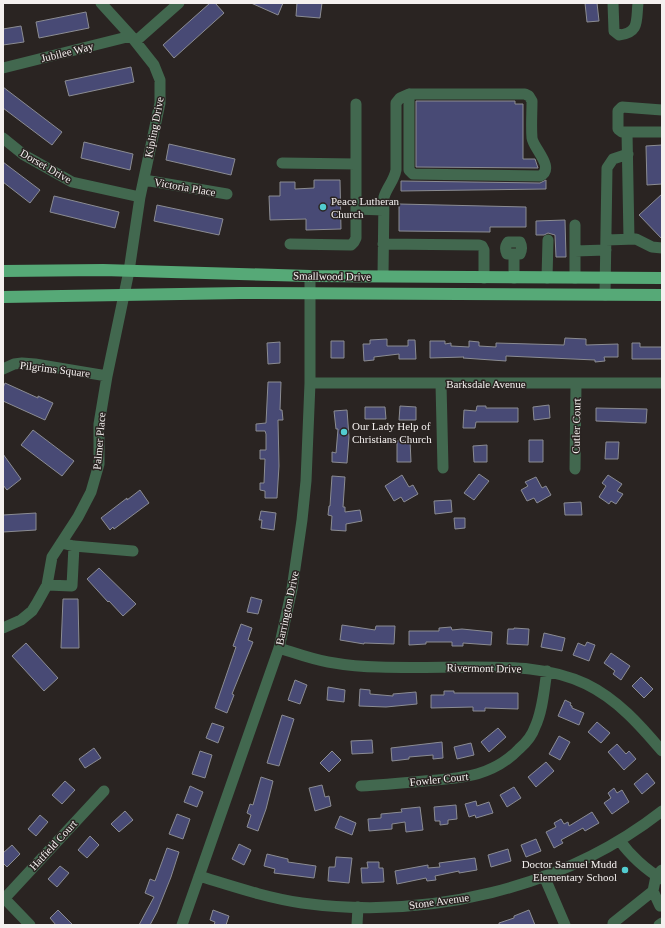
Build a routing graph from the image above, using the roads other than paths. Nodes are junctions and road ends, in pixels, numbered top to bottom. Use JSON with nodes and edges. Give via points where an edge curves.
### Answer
{"nodes":[{"id":1,"x":101,"y":3,"type":"edge"},
{"id":2,"x":179,"y":3,"type":"edge"},
{"id":3,"x":613,"y":3,"type":"edge"},
{"id":4,"x":638,"y":3,"type":"edge"},
{"id":5,"x":134,"y":38,"type":"junction"},
{"id":6,"x":3,"y":68,"type":"edge"},
{"id":7,"x":409,"y":94,"type":"junction"},
{"id":8,"x":356,"y":104,"type":"dead end"},
{"id":9,"x":662,"y":110,"type":"edge"},
{"id":10,"x":628,"y":132,"type":"junction"},
{"id":11,"x":662,"y":132,"type":"edge"},
{"id":12,"x":3,"y":138,"type":"edge"},
{"id":13,"x":628,"y":154,"type":"junction"},
{"id":14,"x":282,"y":163,"type":"dead end"},
{"id":15,"x":356,"y":164,"type":"junction"},
{"id":16,"x":144,"y":180,"type":"junction"},
{"id":17,"x":227,"y":194,"type":"dead end"},
{"id":18,"x":140,"y":197,"type":"junction"},
{"id":19,"x":356,"y":209,"type":"junction"},
{"id":20,"x":382,"y":210,"type":"junction"},
{"id":21,"x":575,"y":225,"type":"dead end"},
{"id":22,"x":629,"y":239,"type":"junction"},
{"id":23,"x":548,"y":240,"type":"dead end"},
{"id":24,"x":290,"y":244,"type":"dead end"},
{"id":25,"x":383,"y":244,"type":"junction"},
{"id":26,"x":606,"y":245,"type":"junction"},
{"id":27,"x":662,"y":248,"type":"edge"},
{"id":28,"x":575,"y":251,"type":"junction"},
{"id":29,"x":514,"y":254,"type":"dead end"},
{"id":30,"x":129,"y":271,"type":"junction"},
{"id":31,"x":3,"y":272,"type":"edge"},
{"id":32,"x":310,"y":276,"type":"junction"},
{"id":33,"x":383,"y":276,"type":"junction"},
{"id":34,"x":484,"y":278,"type":"junction"},
{"id":35,"x":514,"y":278,"type":"junction"},
{"id":36,"x":548,"y":278,"type":"junction"},
{"id":37,"x":575,"y":278,"type":"junction"},
{"id":38,"x":606,"y":278,"type":"junction"},
{"id":39,"x":662,"y":278,"type":"edge"},
{"id":40,"x":310,"y":294,"type":"junction"},
{"id":41,"x":605,"y":294,"type":"junction"},
{"id":42,"x":662,"y":294,"type":"edge"},
{"id":43,"x":124,"y":295,"type":"junction"},
{"id":44,"x":3,"y":298,"type":"edge"},
{"id":45,"x":3,"y":369,"type":"edge"},
{"id":46,"x":107,"y":376,"type":"junction"},
{"id":47,"x":310,"y":383,"type":"junction"},
{"id":48,"x":662,"y":383,"type":"edge"},
{"id":49,"x":442,"y":384,"type":"junction"},
{"id":50,"x":576,"y":384,"type":"junction"},
{"id":51,"x":443,"y":468,"type":"dead end"},
{"id":52,"x":575,"y":469,"type":"dead end"},
{"id":53,"x":61,"y":543,"type":"junction"},
{"id":54,"x":74,"y":546,"type":"junction"},
{"id":55,"x":133,"y":551,"type":"dead end"},
{"id":56,"x":47,"y":585,"type":"junction"},
{"id":57,"x":3,"y":628,"type":"edge"},
{"id":58,"x":279,"y":648,"type":"junction"},
{"id":59,"x":547,"y":671,"type":"junction"},
{"id":60,"x":662,"y":751,"type":"edge"},
{"id":61,"x":361,"y":786,"type":"dead end"},
{"id":62,"x":104,"y":791,"type":"dead end"},
{"id":63,"x":662,"y":811,"type":"edge"},
{"id":64,"x":620,"y":841,"type":"junction"},
{"id":65,"x":660,"y":875,"type":"edge"},
{"id":66,"x":199,"y":876,"type":"junction"},
{"id":67,"x":544,"y":876,"type":"junction"},
{"id":68,"x":653,"y":891,"type":"junction"},
{"id":69,"x":4,"y":899,"type":"edge"},
{"id":70,"x":660,"y":906,"type":"dead end"},
{"id":71,"x":358,"y":907,"type":"junction"},
{"id":72,"x":662,"y":923,"type":"edge"},
{"id":73,"x":30,"y":925,"type":"edge"},
{"id":74,"x":182,"y":925,"type":"edge"},
{"id":75,"x":357,"y":925,"type":"edge"},
{"id":76,"x":565,"y":925,"type":"edge"},
{"id":77,"x":613,"y":925,"type":"edge"},
{"id":78,"x":659,"y":925,"type":"edge"}],
"edges":[{"from":1,"to":5,"type":"street","name":"Kipling Drive"},
{"from":2,"to":5,"type":"street"},
{"from":3,"to":4,"type":"street","via":[[614,31],[619,35],[634,30]]},
{"from":5,"to":6,"type":"street","name":"Jubilee Way"},
{"from":5,"to":16,"type":"street","name":"Kipling Drive","via":[[154,65],[161,90]]},
{"from":7,"to":7,"type":"street","via":[[529,96],[532,101],[532,140],[544,160],[545,171],[540,176],[413,174],[409,170]]},
{"from":7,"to":20,"type":"street","via":[[396,103],[396,170],[394,179],[386,191]]},
{"from":8,"to":15,"type":"street"},
{"from":9,"to":10,"type":"street","via":[[622,106],[618,111],[618,129]]},
{"from":10,"to":11,"type":"street"},
{"from":10,"to":13,"type":"street"},
{"from":12,"to":18,"type":"street","name":"Dorset Drive","via":[[24,155],[72,182]]},
{"from":13,"to":22,"type":"street"},
{"from":13,"to":26,"type":"street","via":[[613,159],[607,168]]},
{"from":14,"to":15,"type":"street"},
{"from":15,"to":19,"type":"street"},
{"from":16,"to":17,"type":"street","name":"Victoria Place"},
{"from":16,"to":18,"type":"street","name":"Kipling Drive"},
{"from":18,"to":30,"type":"street","name":"Kipling Drive"},
{"from":19,"to":20,"type":"street"},
{"from":19,"to":24,"type":"street","via":[[356,238],[351,245]]},
{"from":20,"to":25,"type":"street"},
{"from":21,"to":28,"type":"street"},
{"from":22,"to":26,"type":"street"},
{"from":22,"to":27,"type":"street"},
{"from":23,"to":36,"type":"street"},
{"from":25,"to":33,"type":"street"},
{"from":25,"to":34,"type":"street","via":[[482,246]]},
{"from":26,"to":28,"type":"street"},
{"from":26,"to":38,"type":"street"},
{"from":28,"to":37,"type":"street"},
{"from":29,"to":35,"type":"street"},
{"from":30,"to":31,"type":"main road","name":"Smallwood Drive"},
{"from":30,"to":32,"type":"main road","name":"Smallwood Drive"},
{"from":30,"to":43,"type":"street","name":"Palmer Place"},
{"from":32,"to":33,"type":"main road","name":"Smallwood Drive"},
{"from":32,"to":40,"type":"street","name":"Barrington Drive"},
{"from":33,"to":34,"type":"main road","name":"Smallwood Drive"},
{"from":34,"to":35,"type":"main road","name":"Smallwood Drive"},
{"from":35,"to":36,"type":"main road","name":"Smallwood Drive"},
{"from":36,"to":37,"type":"main road","name":"Smallwood Drive"},
{"from":37,"to":38,"type":"main road","name":"Smallwood Drive"},
{"from":38,"to":39,"type":"main road","name":"Smallwood Drive"},
{"from":38,"to":41,"type":"street"},
{"from":40,"to":41,"type":"main road","name":"Smallwood Drive"},
{"from":40,"to":43,"type":"main road","name":"Smallwood Drive"},
{"from":40,"to":47,"type":"street","name":"Barrington Drive"},
{"from":41,"to":42,"type":"main road","name":"Smallwood Drive"},
{"from":43,"to":44,"type":"main road","name":"Smallwood Drive"},
{"from":43,"to":46,"type":"street","name":"Palmer Place"},
{"from":45,"to":46,"type":"street","name":"Pilgrims Square","via":[[22,363]]},
{"from":46,"to":53,"type":"street","name":"Palmer Place","via":[[99,424],[99,464],[96,477],[86,503]]},
{"from":47,"to":49,"type":"street","name":"Barksdale Avenue"},
{"from":47,"to":58,"type":"street","name":"Barrington Drive","via":[[302,520],[295,571]]},
{"from":48,"to":50,"type":"street","name":"Barksdale Avenue"},
{"from":49,"to":50,"type":"street","name":"Barksdale Avenue"},
{"from":49,"to":51,"type":"street"},
{"from":50,"to":52,"type":"street","name":"Cutler Court"},
{"from":53,"to":54,"type":"street"},
{"from":53,"to":56,"type":"street","name":"Palmer Place","via":[[52,557]]},
{"from":54,"to":55,"type":"street"},
{"from":54,"to":56,"type":"street","via":[[72,586]]},
{"from":56,"to":57,"type":"street","name":"Palmer Place","via":[[32,611],[21,620]]},
{"from":58,"to":59,"type":"street","name":"Rivermont Drive","via":[[328,662],[354,665],[515,667]]},
{"from":58,"to":66,"type":"street","name":"Barrington Drive"},
{"from":59,"to":60,"type":"street","name":"Rivermont Drive","via":[[585,683],[606,696],[633,719]]},
{"from":59,"to":61,"type":"street","name":"Fowler Court","via":[[536,726],[524,745],[504,763],[464,778]]},
{"from":62,"to":69,"type":"street","name":"Hatfield Court"},
{"from":63,"to":64,"type":"street","name":"Stone Avenue"},
{"from":64,"to":65,"type":"street","via":[[628,852]]},
{"from":64,"to":67,"type":"street","name":"Stone Avenue"},
{"from":65,"to":68,"type":"street"},
{"from":66,"to":71,"type":"street","name":"Stone Avenue","via":[[280,899]]},
{"from":66,"to":74,"type":"street","name":"Barrington Drive"},
{"from":67,"to":71,"type":"street","name":"Stone Avenue","via":[[509,888],[438,903]]},
{"from":67,"to":76,"type":"street"},
{"from":68,"to":70,"type":"street"},
{"from":68,"to":77,"type":"street"},
{"from":69,"to":73,"type":"street"},
{"from":71,"to":75,"type":"street"},
{"from":72,"to":78,"type":"street"}]}
